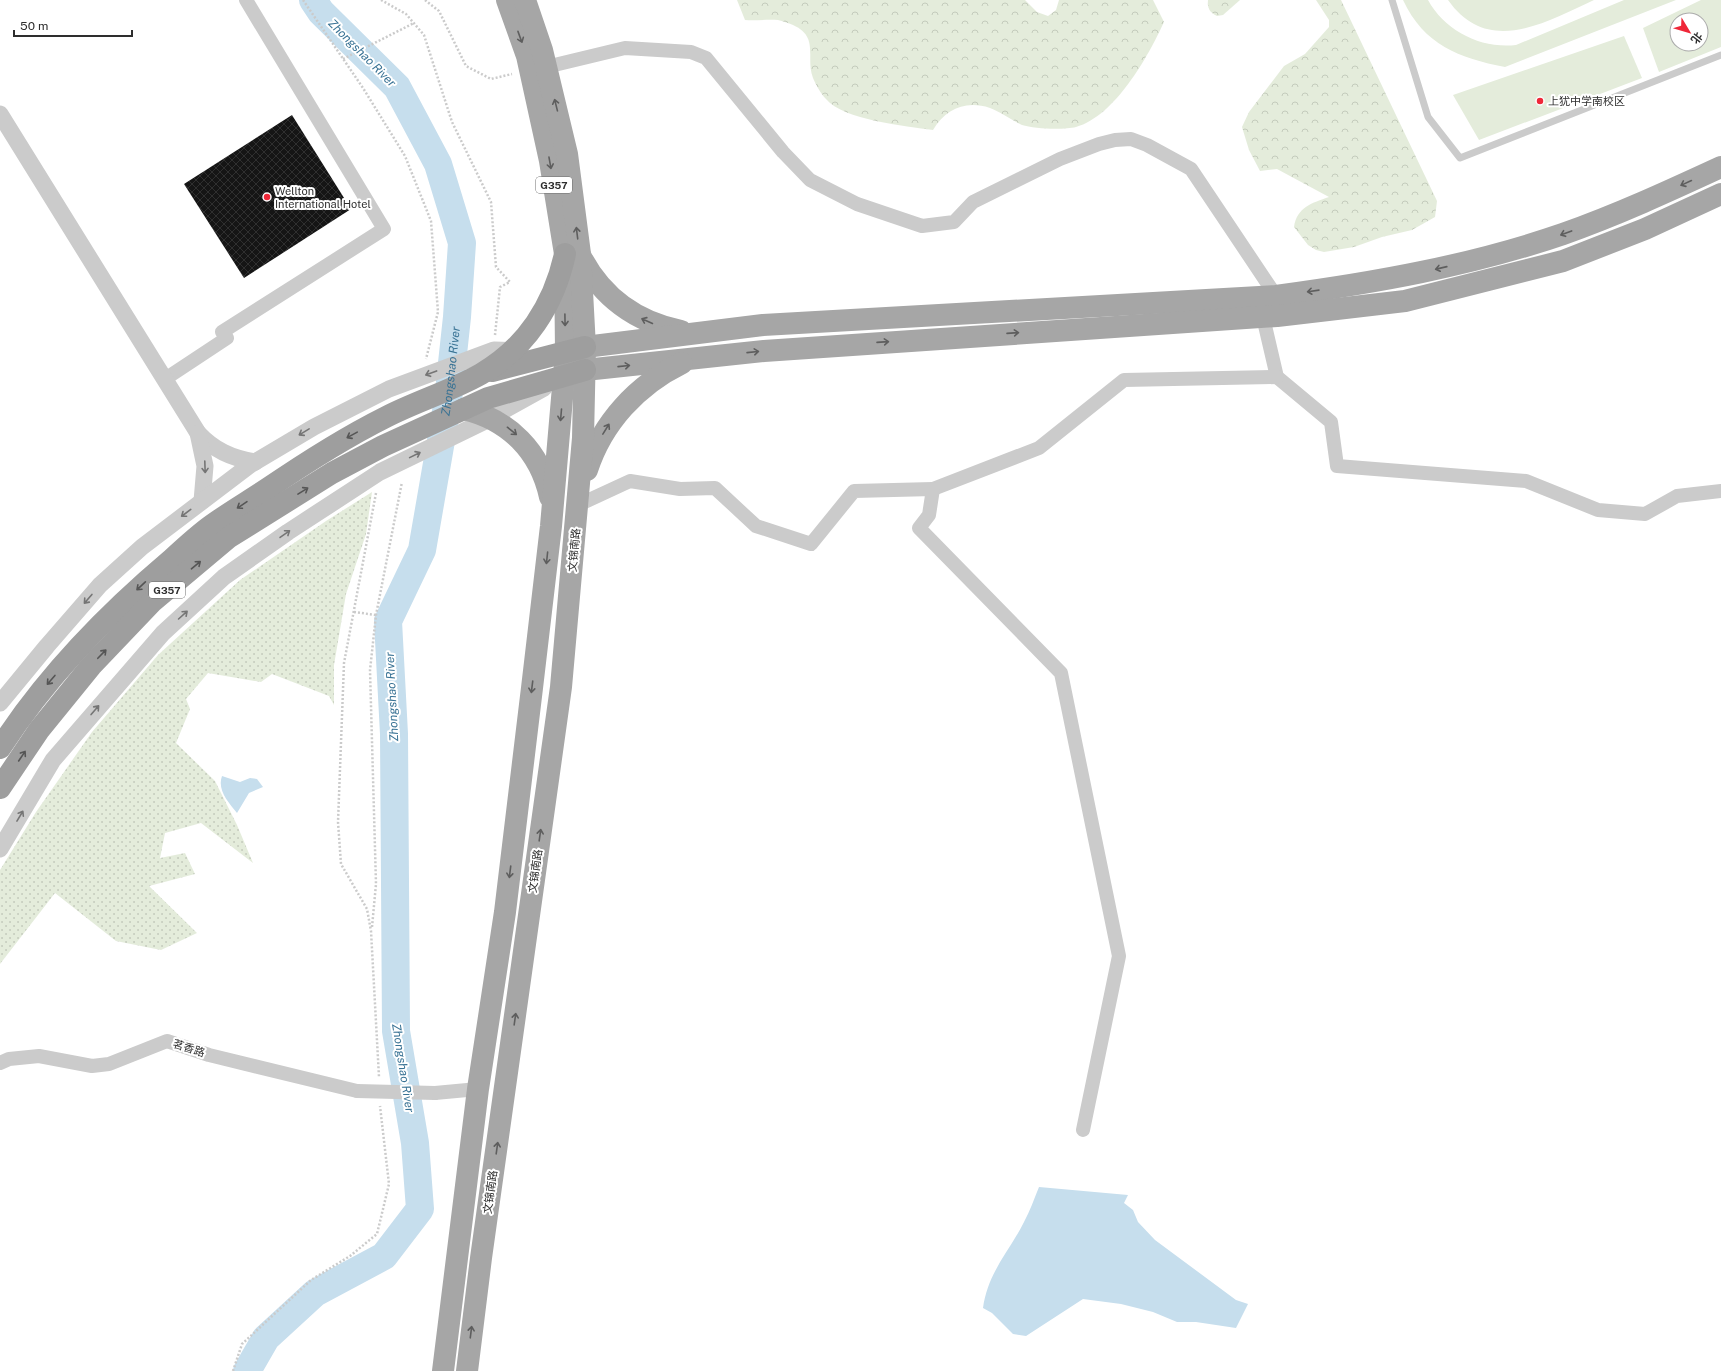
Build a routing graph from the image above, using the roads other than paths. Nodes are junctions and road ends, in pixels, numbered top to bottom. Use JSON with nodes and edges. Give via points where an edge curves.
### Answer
{"nodes":[{"id":1,"x":246,"y":0,"type":"edge"},
{"id":2,"x":507,"y":0,"type":"edge"},
{"id":3,"x":525,"y":0,"type":"edge"},
{"id":4,"x":1392,"y":0,"type":"edge"},
{"id":5,"x":1721,"y":55,"type":"edge"},
{"id":6,"x":538,"y":68,"type":"junction"},
{"id":7,"x":0,"y":114,"type":"edge"},
{"id":8,"x":1721,"y":166,"type":"edge"},
{"id":9,"x":1721,"y":194,"type":"edge"},
{"id":10,"x":572,"y":254,"type":"junction"},
{"id":11,"x":1276,"y":296,"type":"junction"},
{"id":12,"x":1263,"y":317,"type":"junction"},
{"id":13,"x":698,"y":333,"type":"junction"},
{"id":14,"x":576,"y":349,"type":"junction"},
{"id":15,"x":503,"y":350,"type":"junction"},
{"id":16,"x":690,"y":359,"type":"junction"},
{"id":17,"x":585,"y":370,"type":"junction"},
{"id":18,"x":479,"y":375,"type":"junction"},
{"id":19,"x":565,"y":376,"type":"junction"},
{"id":20,"x":1277,"y":376,"type":"junction"},
{"id":21,"x":165,"y":379,"type":"junction"},
{"id":22,"x":488,"y":412,"type":"junction"},
{"id":23,"x":198,"y":433,"type":"junction"},
{"id":24,"x":255,"y":462,"type":"junction"},
{"id":25,"x":932,"y":489,"type":"junction"},
{"id":26,"x":1721,"y":491,"type":"edge"},
{"id":27,"x":202,"y":501,"type":"junction"},
{"id":28,"x":578,"y":504,"type":"junction"},
{"id":29,"x":551,"y":526,"type":"junction"},
{"id":30,"x":0,"y":703,"type":"edge"},
{"id":31,"x":0,"y":748,"type":"edge"},
{"id":32,"x":0,"y":788,"type":"edge"},
{"id":33,"x":0,"y":849,"type":"edge"},
{"id":34,"x":0,"y":1063,"type":"edge"},
{"id":35,"x":478,"y":1089,"type":"junction"},
{"id":36,"x":1083,"y":1130,"type":"dead end"},
{"id":37,"x":443,"y":1371,"type":"edge"},
{"id":38,"x":467,"y":1371,"type":"edge"}],
"edges":[{"from":1,"to":21,"type":"street","via":[[384,228],[222,332],[227,338]]},
{"from":2,"to":6,"type":"main road","number":"G357","one_way":true},
{"from":3,"to":6,"type":"main road","number":"G357"},
{"from":4,"to":5,"type":"lane","via":[[1428,116],[1460,158]]},
{"from":6,"to":10,"type":"main road","number":"G357","via":[[550,162]]},
{"from":6,"to":11,"type":"street","via":[[626,48],[691,52],[706,58],[783,152],[810,180],[857,204],[922,226],[954,222],[973,202],[1060,159],[1099,144],[1131,139],[1191,169]]},
{"from":7,"to":21,"type":"street"},
{"from":8,"to":11,"type":"main road","one_way":true,"via":[[1641,204],[1562,234],[1477,260],[1402,277]]},
{"from":9,"to":12,"type":"main road","via":[[1645,229],[1562,261],[1487,282],[1405,301]]},
{"from":13,"to":10,"type":"main road","one_way":true,"via":[[663,327],[631,313],[605,292]]},
{"from":10,"to":14,"type":"main road","number":"G357"},
{"from":10,"to":15,"type":"highway","via":[[548,303],[530,332]]},
{"from":11,"to":13,"type":"main road","via":[[763,325]]},
{"from":16,"to":12,"type":"main road","one_way":true,"via":[[764,351]]},
{"from":12,"to":20,"type":"street"},
{"from":13,"to":14,"type":"main road"},
{"from":14,"to":15,"type":"street"},
{"from":14,"to":17,"type":"main road","number":"G357"},
{"from":14,"to":18,"type":"highway","number":"G357"},
{"from":14,"to":19,"type":"main road","number":"G357"},
{"from":15,"to":18,"type":"highway"},
{"from":15,"to":24,"type":"street","one_way":true,"via":[[389,389],[314,426]]},
{"from":17,"to":16,"type":"main road","one_way":true},
{"from":28,"to":16,"type":"main road","one_way":true,"via":[[589,463],[613,419],[653,380]]},
{"from":17,"to":19,"type":"highway","number":"G357"},
{"from":17,"to":28,"type":"main road","name":"文锦南路"},
{"from":18,"to":31,"type":"highway","number":"G357","one_way":true,"via":[[386,416],[320,453],[211,525],[142,584],[77,650],[21,716]]},
{"from":19,"to":22,"type":"highway","number":"G357"},
{"from":19,"to":29,"type":"main road","one_way":true},
{"from":20,"to":25,"type":"street","via":[[1124,380],[1039,448]]},
{"from":20,"to":26,"type":"street","via":[[1330,422],[1337,466],[1526,481],[1598,510],[1645,514],[1677,496]]},
{"from":21,"to":23,"type":"street"},
{"from":22,"to":29,"type":"main road","one_way":true,"via":[[518,436],[536,459],[547,484],[552,512]]},
{"from":32,"to":22,"type":"highway","number":"G357","one_way":true,"via":[[39,730],[91,666],[153,601],[228,538],[332,473],[383,446],[464,409]]},
{"from":33,"to":22,"type":"street","one_way":true,"via":[[53,760],[163,633],[224,578],[288,532],[380,472]]},
{"from":23,"to":24,"type":"street","via":[[207,443],[223,453]]},
{"from":23,"to":27,"type":"street","one_way":true,"via":[[205,466]]},
{"from":24,"to":27,"type":"street"},
{"from":25,"to":28,"type":"street","via":[[854,491],[812,544],[756,526],[715,488],[680,489],[630,481]]},
{"from":25,"to":36,"type":"street","via":[[929,515],[919,528],[1061,673],[1119,956]]},
{"from":27,"to":30,"type":"street","one_way":true,"via":[[142,547],[100,585]]},
{"from":38,"to":28,"type":"main road","name":"文锦南路","one_way":true,"via":[[561,687]]},
{"from":29,"to":35,"type":"main road","one_way":true,"via":[[505,912]]},
{"from":34,"to":35,"type":"street","name":"茗香路","bridge":true,"via":[[9,1059],[39,1056],[92,1066],[109,1064],[167,1041],[209,1055],[357,1091],[435,1092]]},
{"from":35,"to":37,"type":"main road"}]}
